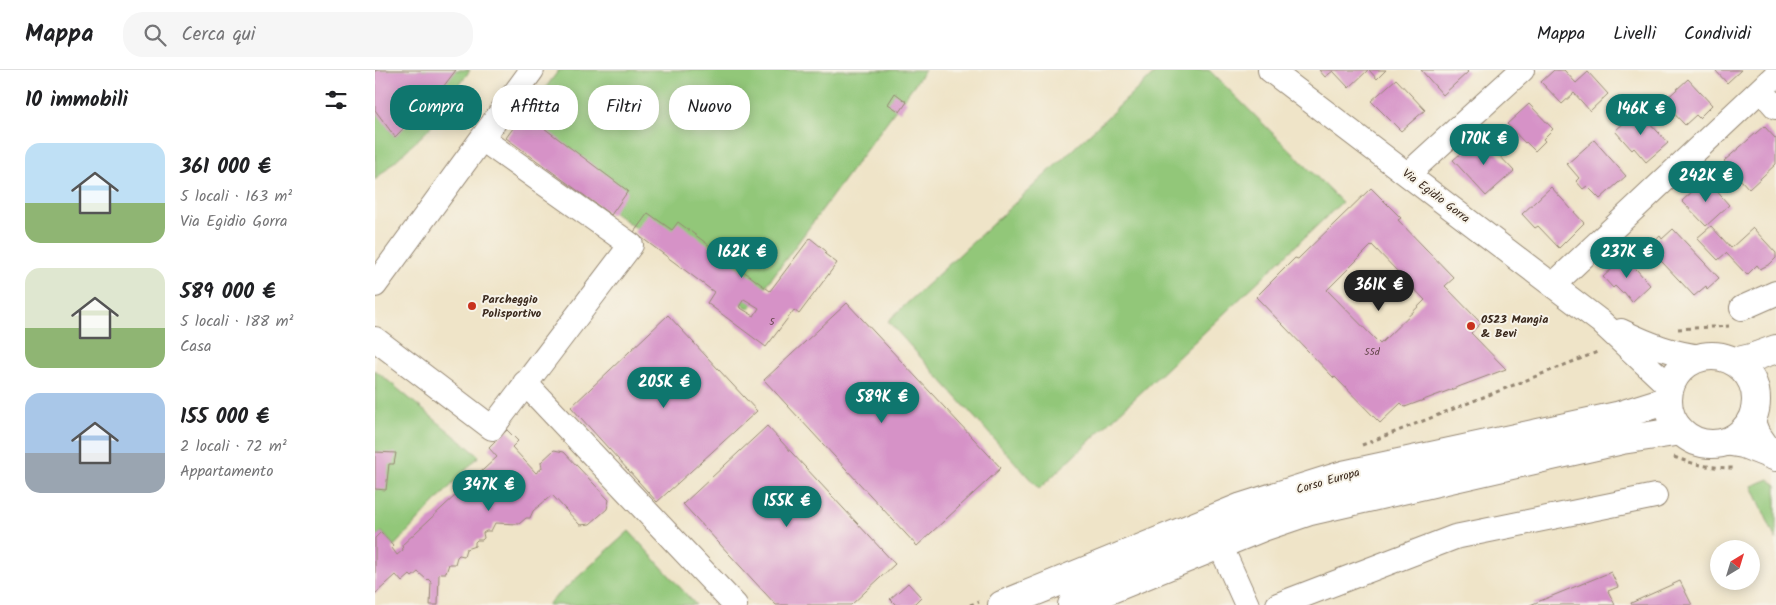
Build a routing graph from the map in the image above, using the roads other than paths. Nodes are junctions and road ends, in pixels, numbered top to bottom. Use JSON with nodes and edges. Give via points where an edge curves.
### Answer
{"nodes":[{"id":1,"x":532,"y":70,"type":"edge"},
{"id":2,"x":1270,"y":70,"type":"edge"},
{"id":3,"x":1522,"y":70,"type":"edge"},
{"id":4,"x":1771,"y":90,"type":"edge"},
{"id":5,"x":482,"y":139,"type":"junction"},
{"id":6,"x":1408,"y":174,"type":"junction"},
{"id":7,"x":375,"y":285,"type":"edge"},
{"id":8,"x":1553,"y":285,"type":"junction"},
{"id":9,"x":1776,"y":293,"type":"edge"},
{"id":10,"x":1739,"y":317,"type":"road end"},
{"id":11,"x":1601,"y":322,"type":"junction"},
{"id":12,"x":375,"y":339,"type":"edge"},
{"id":13,"x":1776,"y":349,"type":"edge"},
{"id":14,"x":1703,"y":357,"type":"junction"},
{"id":15,"x":1733,"y":362,"type":"junction"},
{"id":16,"x":525,"y":383,"type":"junction"},
{"id":17,"x":1669,"y":393,"type":"junction"},
{"id":18,"x":1761,"y":398,"type":"edge"},
{"id":19,"x":1681,"y":431,"type":"junction"},
{"id":20,"x":1725,"y":443,"type":"junction"},
{"id":21,"x":1776,"y":459,"type":"edge"},
{"id":22,"x":1655,"y":496,"type":"dead end"},
{"id":23,"x":1220,"y":545,"type":"junction"},
{"id":24,"x":735,"y":605,"type":"edge"},
{"id":25,"x":1002,"y":605,"type":"edge"},
{"id":26,"x":1072,"y":605,"type":"edge"},
{"id":27,"x":1247,"y":605,"type":"edge"},
{"id":28,"x":1278,"y":605,"type":"edge"}],
"edges":[{"from":1,"to":5,"type":"street"},
{"from":2,"to":6,"type":"street","name":"Via Egidio Gorra"},
{"from":3,"to":6,"type":"street"},
{"from":4,"to":8,"type":"street"},
{"from":5,"to":7,"type":"street"},
{"from":5,"to":16,"type":"street","via":[[631,245]]},
{"from":6,"to":8,"type":"street","name":"Via Egidio Gorra"},
{"from":8,"to":11,"type":"street","name":"Via Egidio Gorra"},
{"from":9,"to":10,"type":"street"},
{"from":11,"to":14,"type":"street","name":"Via Egidio Gorra","via":[[1649,345]]},
{"from":11,"to":17,"type":"street","name":"Via Egidio Gorra"},
{"from":12,"to":16,"type":"street","via":[[492,428]]},
{"from":13,"to":15,"type":"main road"},
{"from":14,"to":15,"type":"main road"},
{"from":14,"to":17,"type":"main road","via":[[1692,361],[1675,376]]},
{"from":15,"to":18,"type":"main road","via":[[1744,370]]},
{"from":16,"to":24,"type":"street"},
{"from":17,"to":19,"type":"main road","via":[[1672,417]]},
{"from":17,"to":25,"type":"main road","name":"Corso Europa","via":[[1617,416],[1343,475],[1243,507]]},
{"from":18,"to":20,"type":"main road","via":[[1741,434]]},
{"from":18,"to":21,"type":"street","via":[[1757,432]]},
{"from":19,"to":20,"type":"main road","via":[[1701,443]]},
{"from":19,"to":23,"type":"main road","name":"Corso Europa","via":[[1622,440],[1310,511]]},
{"from":20,"to":21,"type":"street","via":[[1743,446]]},
{"from":22,"to":28,"type":"street","via":[[1455,537]]},
{"from":23,"to":26,"type":"main road","name":"Corso Europa"},
{"from":23,"to":27,"type":"street"}]}
